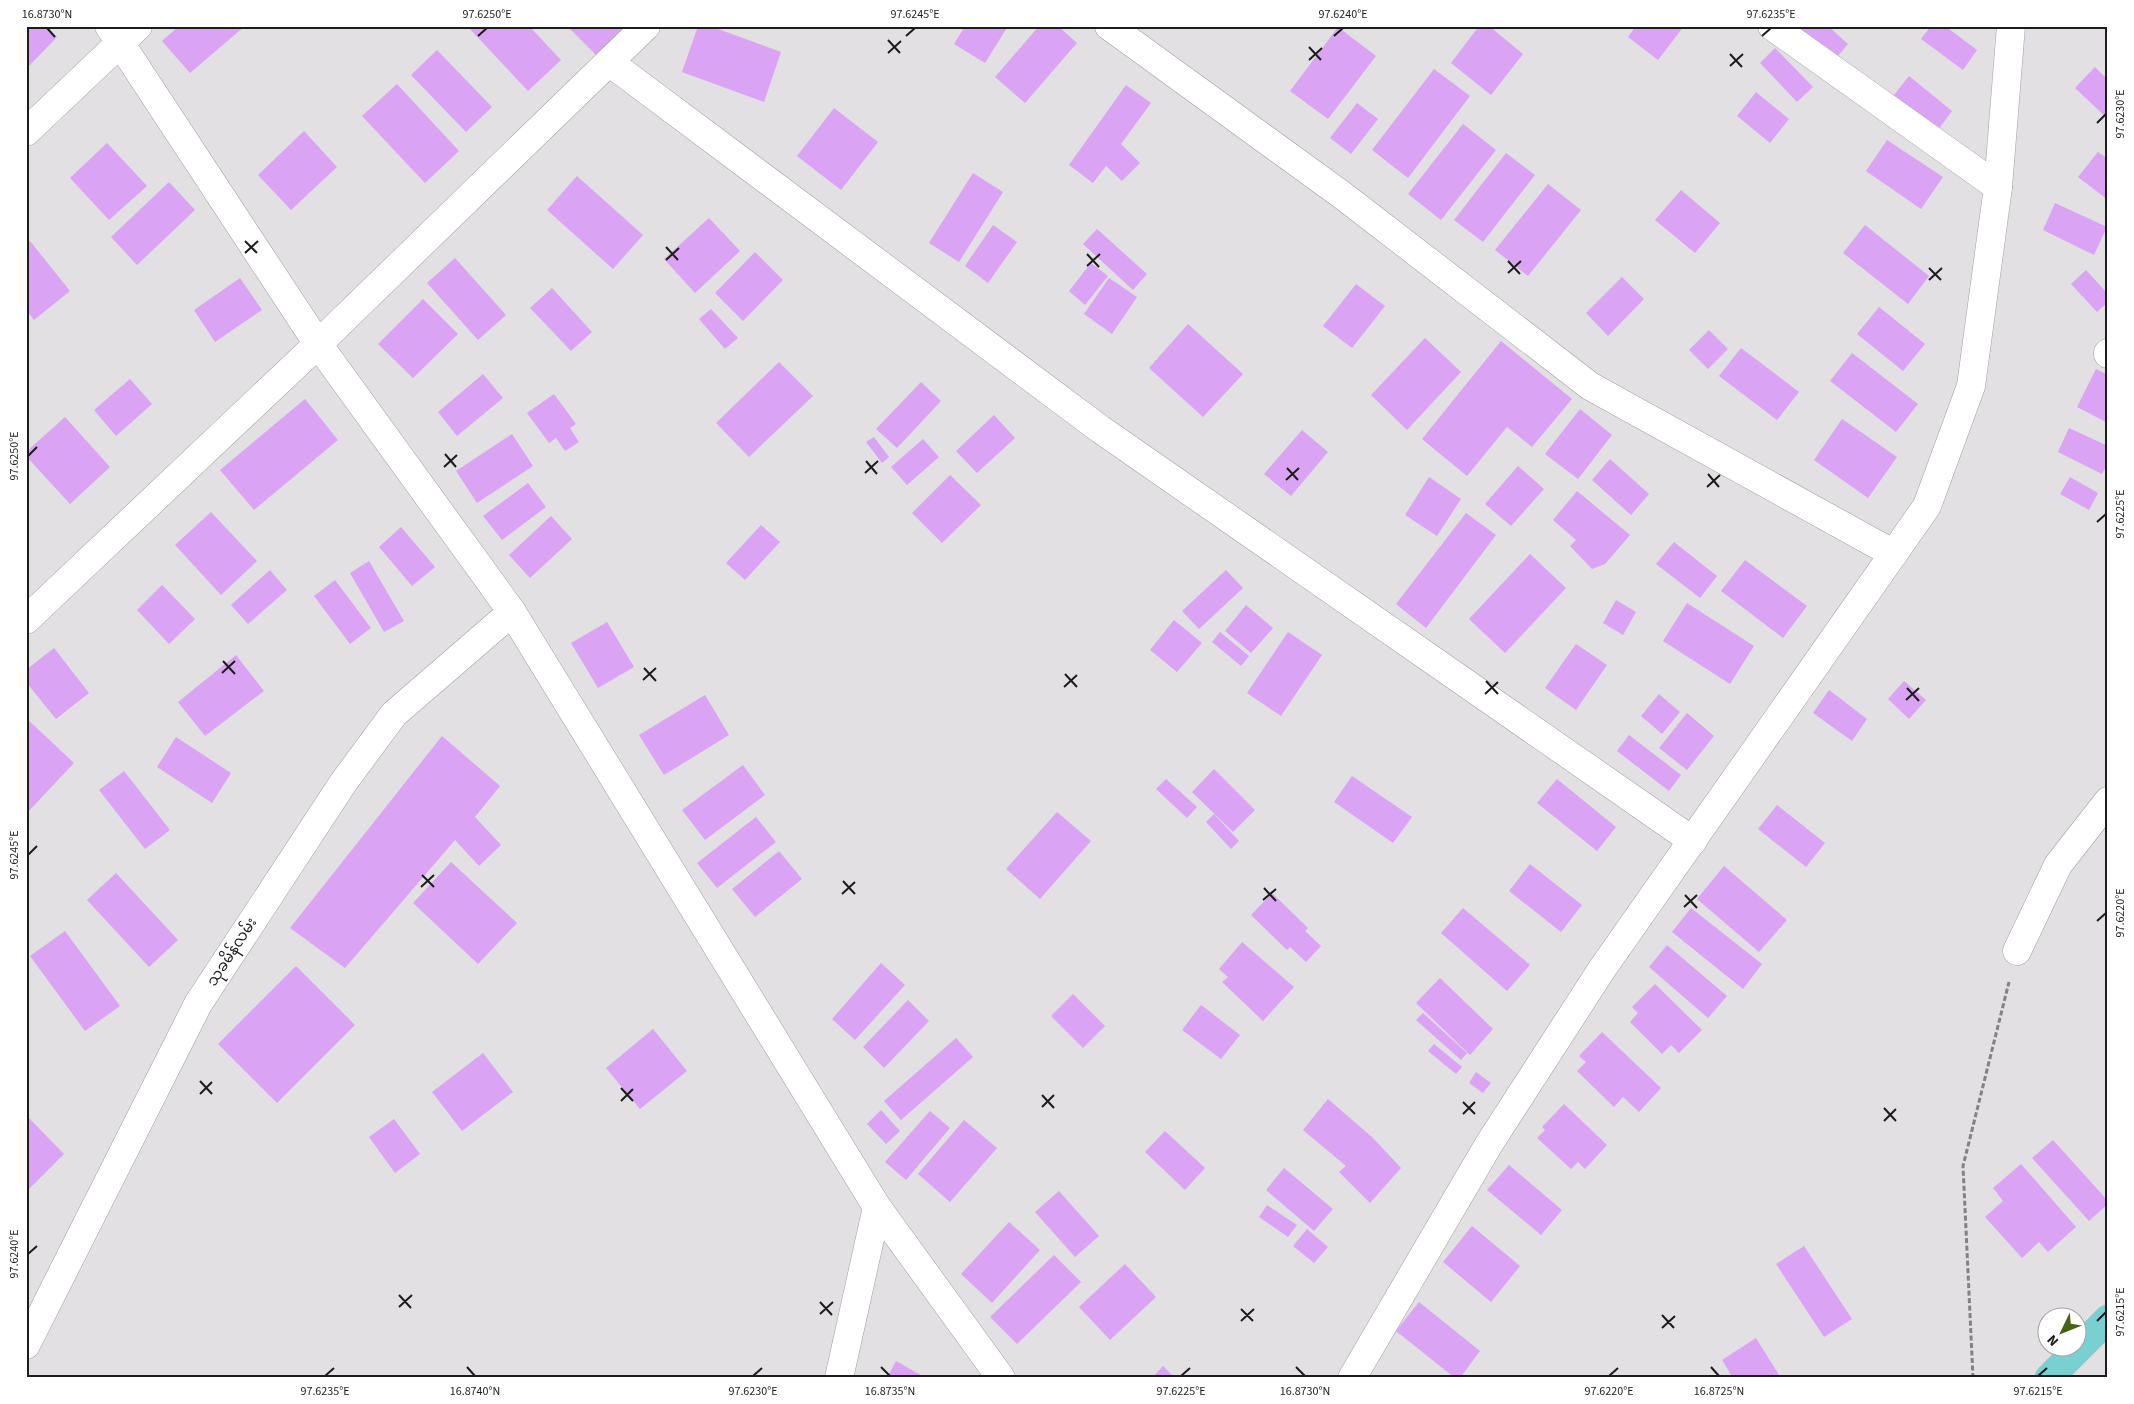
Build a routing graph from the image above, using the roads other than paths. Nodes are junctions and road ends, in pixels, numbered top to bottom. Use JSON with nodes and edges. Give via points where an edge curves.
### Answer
{"nodes":[{"id":1,"x":646,"y":26,"type":"edge"},
{"id":2,"x":1109,"y":26,"type":"edge"},
{"id":3,"x":1772,"y":26,"type":"edge"},
{"id":4,"x":2010,"y":26,"type":"edge"},
{"id":5,"x":122,"y":32,"type":"edge"},
{"id":6,"x":608,"y":62,"type":"junction"},
{"id":7,"x":26,"y":132,"type":"edge"},
{"id":8,"x":1998,"y":187,"type":"junction"},
{"id":9,"x":318,"y":344,"type":"junction"},
{"id":10,"x":1894,"y":554,"type":"junction"},
{"id":11,"x":512,"y":612,"type":"junction"},
{"id":12,"x":26,"y":620,"type":"edge"},
{"id":13,"x":2108,"y":801,"type":"edge"},
{"id":14,"x":1693,"y":841,"type":"junction"},
{"id":15,"x":2017,"y":951,"type":"road end"},
{"id":16,"x":877,"y":1207,"type":"junction"},
{"id":17,"x":2108,"y":1319,"type":"edge"},
{"id":18,"x":26,"y":1345,"type":"edge"},
{"id":19,"x":839,"y":1378,"type":"edge"},
{"id":20,"x":1001,"y":1378,"type":"edge"},
{"id":21,"x":1352,"y":1378,"type":"edge"},
{"id":22,"x":2049,"y":1378,"type":"edge"}],
"edges":[{"from":1,"to":6,"type":"street"},
{"from":2,"to":10,"type":"street","via":[[1342,195],[1590,386]]},
{"from":3,"to":8,"type":"street"},
{"from":4,"to":8,"type":"street"},
{"from":5,"to":7,"type":"street"},
{"from":5,"to":9,"type":"street"},
{"from":6,"to":9,"type":"street"},
{"from":6,"to":14,"type":"street","via":[[1100,429]]},
{"from":8,"to":10,"type":"street","via":[[1971,386],[1927,506]]},
{"from":9,"to":11,"type":"street"},
{"from":9,"to":12,"type":"street"},
{"from":10,"to":14,"type":"street"},
{"from":11,"to":16,"type":"street"},
{"from":11,"to":18,"type":"street","name":"သုခမိန်လမ်း","via":[[394,714],[342,783],[198,1004]]},
{"from":13,"to":15,"type":"street","via":[[2058,865]]},
{"from":14,"to":21,"type":"street","via":[[1602,969],[1489,1144]]},
{"from":16,"to":19,"type":"street"},
{"from":16,"to":20,"type":"street"},
{"from":17,"to":22,"type":"main road"}]}
